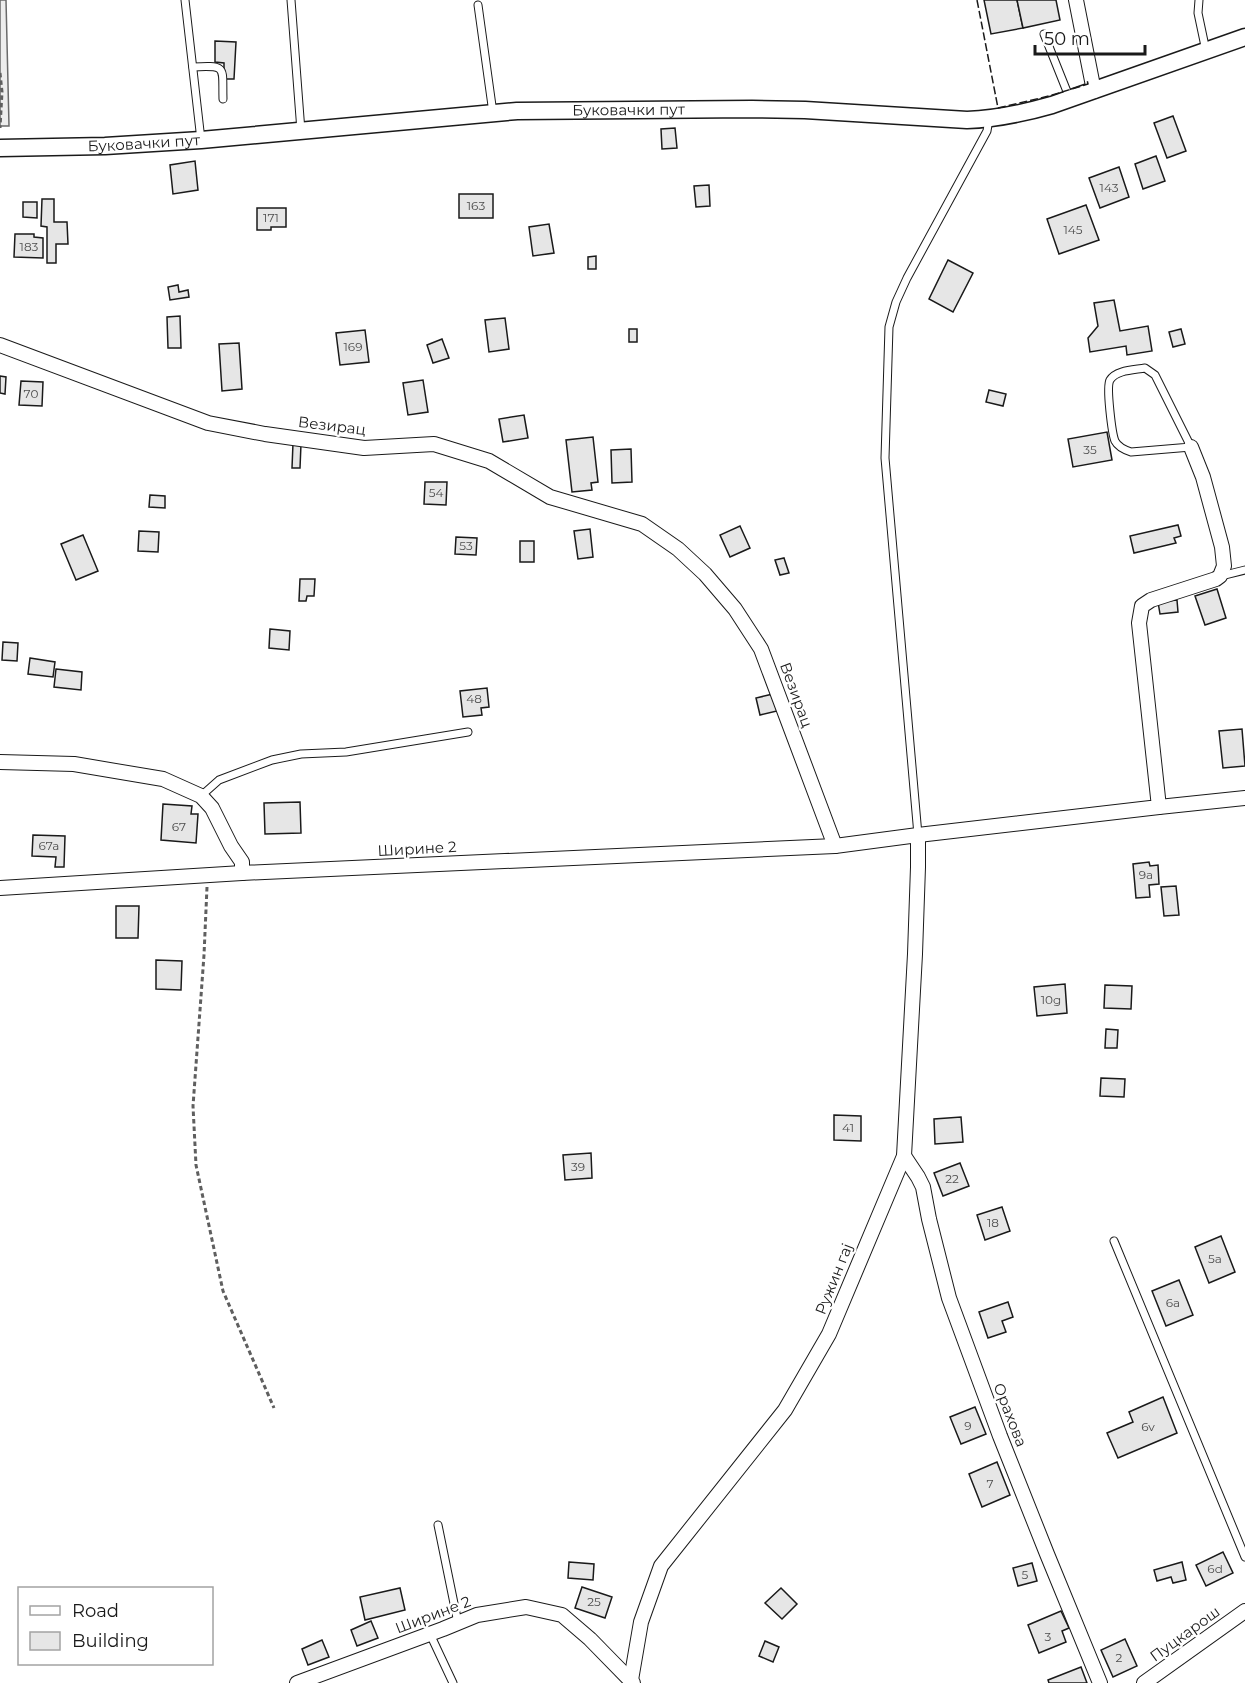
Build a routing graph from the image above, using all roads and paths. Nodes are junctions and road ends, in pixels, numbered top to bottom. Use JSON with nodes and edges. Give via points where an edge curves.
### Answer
{"nodes":[{"id":1,"x":185,"y":0,"type":"edge"},
{"id":2,"x":291,"y":0,"type":"edge"},
{"id":3,"x":1076,"y":0,"type":"edge"},
{"id":4,"x":1199,"y":0,"type":"edge"},
{"id":5,"x":478,"y":5,"type":"dead end"},
{"id":6,"x":1044,"y":34,"type":"dead end"},
{"id":7,"x":1245,"y":37,"type":"edge"},
{"id":8,"x":1206,"y":51,"type":"junction"},
{"id":9,"x":193,"y":67,"type":"junction"},
{"id":10,"x":0,"y":73,"type":"edge"},
{"id":11,"x":1094,"y":91,"type":"junction"},
{"id":12,"x":223,"y":99,"type":"dead end"},
{"id":13,"x":1070,"y":99,"type":"junction"},
{"id":14,"x":493,"y":112,"type":"junction"},
{"id":15,"x":989,"y":119,"type":"junction"},
{"id":16,"x":0,"y":128,"type":"edge"},
{"id":17,"x":301,"y":131,"type":"junction"},
{"id":18,"x":201,"y":140,"type":"junction"},
{"id":19,"x":0,"y":148,"type":"edge"},
{"id":20,"x":0,"y":345,"type":"edge"},
{"id":21,"x":1191,"y":447,"type":"junction"},
{"id":22,"x":1245,"y":570,"type":"edge"},
{"id":23,"x":1220,"y":576,"type":"junction"},
{"id":24,"x":468,"y":732,"type":"dead end"},
{"id":25,"x":0,"y":762,"type":"edge"},
{"id":26,"x":201,"y":796,"type":"junction"},
{"id":27,"x":1245,"y":798,"type":"edge"},
{"id":28,"x":1159,"y":807,"type":"junction"},
{"id":29,"x":918,"y":835,"type":"junction"},
{"id":30,"x":835,"y":846,"type":"junction"},
{"id":31,"x":242,"y":873,"type":"junction"},
{"id":32,"x":207,"y":876,"type":"junction"},
{"id":33,"x":0,"y":888,"type":"edge"},
{"id":34,"x":904,"y":1156,"type":"junction"},
{"id":35,"x":1114,"y":1241,"type":"dead end"},
{"id":36,"x":274,"y":1408,"type":"dead end"},
{"id":37,"x":438,"y":1525,"type":"dead end"},
{"id":38,"x":1245,"y":1557,"type":"edge"},
{"id":39,"x":1245,"y":1611,"type":"edge"},
{"id":40,"x":458,"y":1623,"type":"junction"},
{"id":41,"x":430,"y":1634,"type":"junction"},
{"id":42,"x":632,"y":1682,"type":"edge"},
{"id":43,"x":297,"y":1683,"type":"edge"},
{"id":44,"x":453,"y":1683,"type":"edge"},
{"id":45,"x":1100,"y":1683,"type":"edge"},
{"id":46,"x":1144,"y":1683,"type":"edge"}],
"edges":[{"from":1,"to":9,"type":"lane"},
{"from":2,"to":17,"type":"lane"},
{"from":3,"to":11,"type":"street"},
{"from":4,"to":8,"type":"lane"},
{"from":5,"to":14,"type":"lane"},
{"from":6,"to":13,"type":"lane"},
{"from":7,"to":8,"type":"street","name":"Буковачки пут"},
{"from":8,"to":11,"type":"street","name":"Буковачки пут"},
{"from":9,"to":12,"type":"lane","via":[[219,67]]},
{"from":9,"to":18,"type":"lane"},
{"from":10,"to":16,"type":"path"},
{"from":11,"to":13,"type":"street","name":"Буковачки пут"},
{"from":13,"to":15,"type":"street","name":"Буковачки пут"},
{"from":14,"to":15,"type":"street","name":"Буковачки пут","via":[[752,109]]},
{"from":14,"to":17,"type":"street","name":"Буковачки пут"},
{"from":15,"to":29,"type":"lane","via":[[987,131],[907,278],[889,327],[885,458]]},
{"from":17,"to":18,"type":"street","name":"Буковачки пут"},
{"from":18,"to":19,"type":"street","name":"Буковачки пут"},
{"from":20,"to":30,"type":"street","name":"Везирац","via":[[208,423],[364,448],[434,444],[489,461],[550,497],[642,524],[705,574],[735,609],[761,649]]},
{"from":21,"to":21,"type":"lane","via":[[1155,375],[1145,368],[1119,373],[1110,380],[1114,440],[1118,445],[1137,452]]},
{"from":21,"to":23,"type":"street","via":[[1222,547],[1224,566]]},
{"from":22,"to":23,"type":"lane"},
{"from":23,"to":28,"type":"street","via":[[1142,606],[1139,623]]},
{"from":24,"to":26,"type":"lane","via":[[272,760],[219,780]]},
{"from":25,"to":26,"type":"street","via":[[74,764],[152,777]]},
{"from":26,"to":31,"type":"street","via":[[212,808],[242,862]]},
{"from":27,"to":28,"type":"street"},
{"from":28,"to":29,"type":"street"},
{"from":29,"to":30,"type":"street"},
{"from":29,"to":34,"type":"street","name":"Ружин гај"},
{"from":30,"to":31,"type":"street","name":"Ширине 2"},
{"from":31,"to":32,"type":"street","name":"Ширине 2"},
{"from":32,"to":33,"type":"street","name":"Ширине 2"},
{"from":32,"to":36,"type":"path","via":[[193,1106],[196,1165],[223,1291]]},
{"from":34,"to":42,"type":"street","name":"Ружин гај","via":[[829,1334],[790,1401],[661,1566],[641,1622]]},
{"from":34,"to":45,"type":"street","name":"Орахова","via":[[923,1187],[950,1298],[1000,1436]]},
{"from":35,"to":38,"type":"lane"},
{"from":37,"to":40,"type":"lane"},
{"from":39,"to":46,"type":"street","name":"Пуцкарош"},
{"from":40,"to":41,"type":"street","name":"Ширине 2"},
{"from":40,"to":42,"type":"street","name":"Ширине 2","via":[[477,1615],[526,1607],[562,1615]]},
{"from":41,"to":43,"type":"street","name":"Ширине 2"},
{"from":41,"to":44,"type":"lane"}]}
